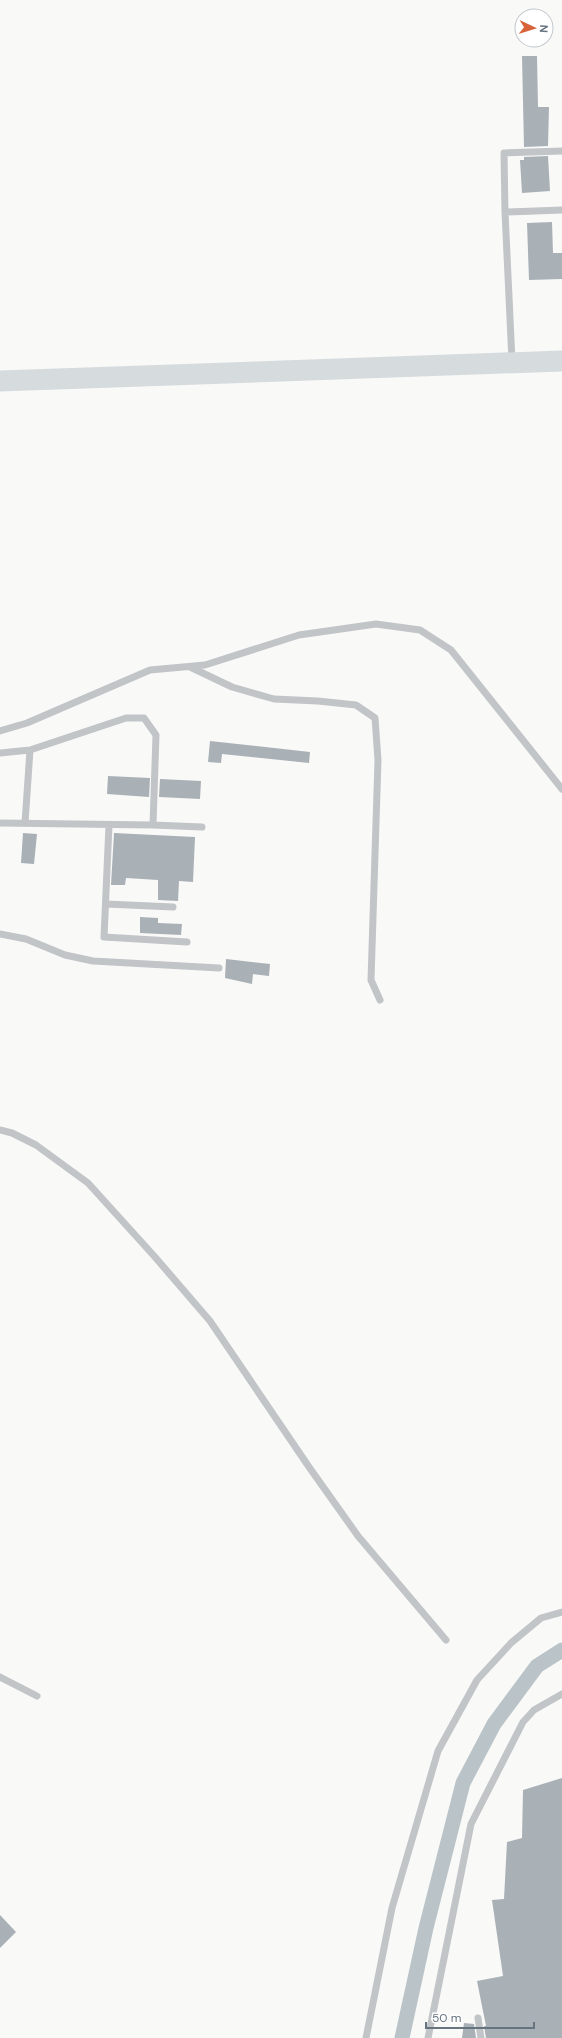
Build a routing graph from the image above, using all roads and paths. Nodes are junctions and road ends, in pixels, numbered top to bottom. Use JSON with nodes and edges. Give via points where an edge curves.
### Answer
{"nodes":[{"id":1,"x":562,"y":152,"type":"edge"},
{"id":2,"x":562,"y":210,"type":"edge"},
{"id":3,"x":505,"y":212,"type":"junction"},
{"id":4,"x":562,"y":361,"type":"edge"},
{"id":5,"x":512,"y":363,"type":"junction"},
{"id":6,"x":0,"y":381,"type":"edge"},
{"id":7,"x":190,"y":667,"type":"junction"},
{"id":8,"x":0,"y":731,"type":"edge"},
{"id":9,"x":30,"y":750,"type":"junction"},
{"id":10,"x":0,"y":753,"type":"edge"},
{"id":11,"x":562,"y":789,"type":"edge"},
{"id":12,"x":0,"y":823,"type":"edge"},
{"id":13,"x":25,"y":823,"type":"junction"},
{"id":14,"x":109,"y":825,"type":"junction"},
{"id":15,"x":153,"y":825,"type":"junction"},
{"id":16,"x":202,"y":827,"type":"dead end"},
{"id":17,"x":106,"y":904,"type":"junction"},
{"id":18,"x":173,"y":907,"type":"dead end"},
{"id":19,"x":0,"y":934,"type":"edge"},
{"id":20,"x":188,"y":942,"type":"dead end"},
{"id":21,"x":220,"y":968,"type":"dead end"},
{"id":22,"x":380,"y":1000,"type":"dead end"},
{"id":23,"x":0,"y":1130,"type":"edge"},
{"id":24,"x":562,"y":1612,"type":"edge"},
{"id":25,"x":446,"y":1640,"type":"dead end"},
{"id":26,"x":0,"y":1677,"type":"edge"},
{"id":27,"x":562,"y":1694,"type":"edge"},
{"id":28,"x":36,"y":1696,"type":"dead end"},
{"id":29,"x":478,"y":2018,"type":"dead end"},
{"id":30,"x":366,"y":2038,"type":"edge"},
{"id":31,"x":428,"y":2038,"type":"edge"},
{"id":32,"x":481,"y":2038,"type":"edge"}],
"edges":[{"from":1,"to":3,"type":"lane","via":[[504,153]]},
{"from":2,"to":3,"type":"lane"},
{"from":3,"to":5,"type":"lane"},
{"from":4,"to":5,"type":"main road"},
{"from":5,"to":6,"type":"main road"},
{"from":7,"to":8,"type":"lane","via":[[150,670],[26,723]]},
{"from":7,"to":11,"type":"lane","via":[[299,635],[376,624],[420,630],[451,650]]},
{"from":7,"to":22,"type":"lane","via":[[232,687],[274,699],[356,705],[375,718],[378,760],[371,980]]},
{"from":9,"to":10,"type":"lane"},
{"from":9,"to":13,"type":"lane"},
{"from":9,"to":15,"type":"lane","via":[[126,718],[144,718],[156,736]]},
{"from":12,"to":13,"type":"lane"},
{"from":13,"to":14,"type":"lane"},
{"from":14,"to":15,"type":"lane"},
{"from":14,"to":17,"type":"lane"},
{"from":15,"to":16,"type":"lane"},
{"from":17,"to":18,"type":"lane"},
{"from":17,"to":20,"type":"lane","via":[[104,937]]},
{"from":19,"to":21,"type":"lane","via":[[26,939],[64,955],[93,961]]},
{"from":23,"to":25,"type":"lane","via":[[36,1145],[88,1183],[155,1257],[210,1321],[308,1467],[358,1536]]},
{"from":24,"to":30,"type":"lane","via":[[542,1618],[511,1643],[477,1680],[438,1751],[392,1908]]},
{"from":26,"to":28,"type":"lane"},
{"from":27,"to":31,"type":"lane","via":[[534,1710],[523,1722],[471,1824]]},
{"from":29,"to":32,"type":"lane"}]}
